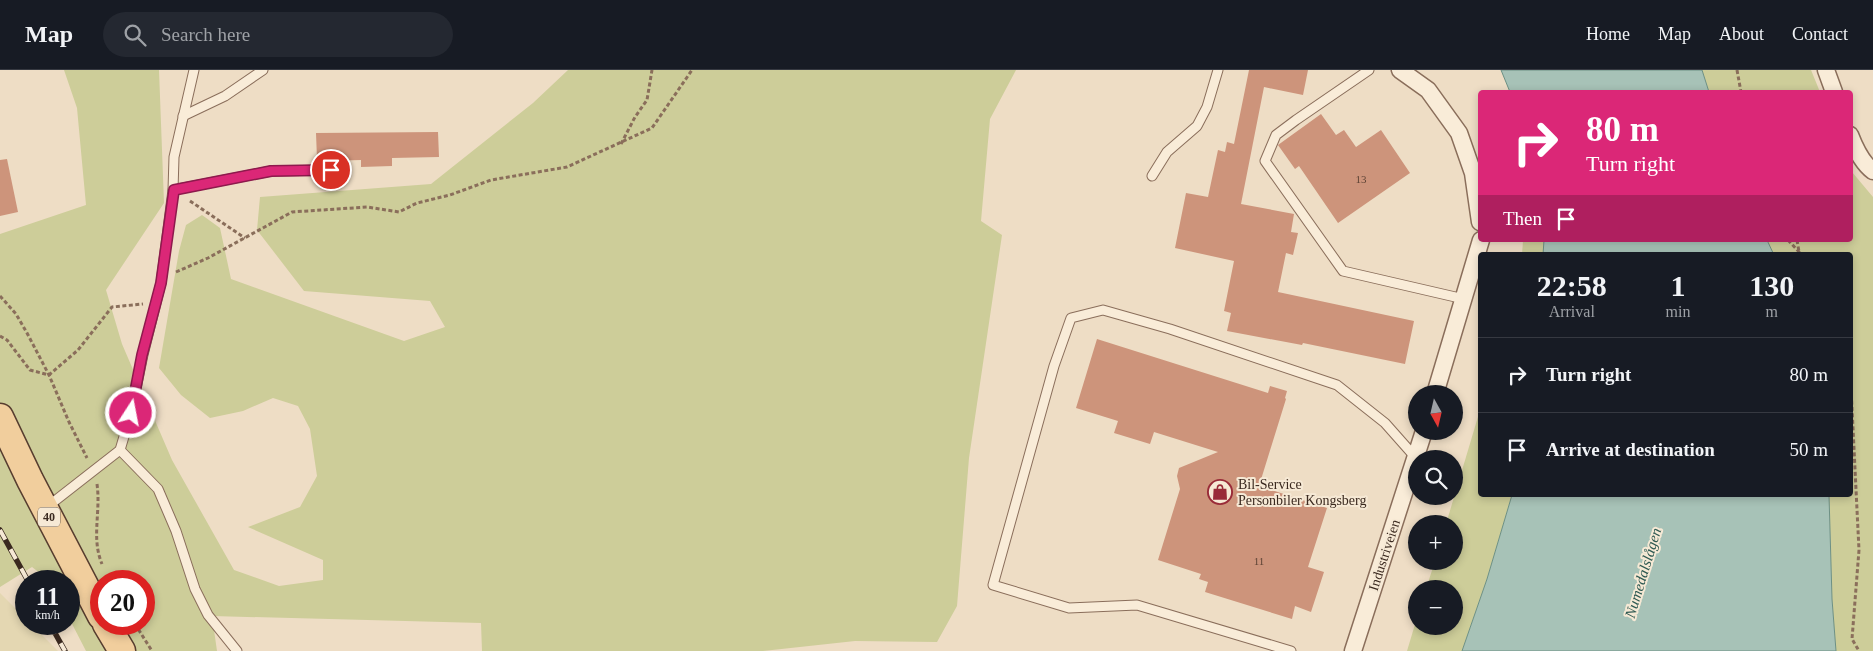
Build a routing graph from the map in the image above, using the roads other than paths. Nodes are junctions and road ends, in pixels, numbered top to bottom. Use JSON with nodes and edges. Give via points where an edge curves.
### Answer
{"nodes":[{"id":1,"x":194,"y":70,"type":"edge"},
{"id":2,"x":263,"y":70,"type":"edge"},
{"id":3,"x":1218,"y":70,"type":"edge"},
{"id":4,"x":1369,"y":70,"type":"edge"},
{"id":5,"x":1400,"y":70,"type":"edge"},
{"id":6,"x":1826,"y":70,"type":"edge"},
{"id":7,"x":1833,"y":90,"type":"edge"},
{"id":8,"x":183,"y":116,"type":"junction"},
{"id":9,"x":1853,"y":144,"type":"edge"},
{"id":10,"x":331,"y":170,"type":"dead end"},
{"id":11,"x":1873,"y":171,"type":"edge"},
{"id":12,"x":1152,"y":176,"type":"dead end"},
{"id":13,"x":174,"y":190,"type":"junction"},
{"id":14,"x":1478,"y":206,"type":"edge"},
{"id":15,"x":1479,"y":242,"type":"edge"},
{"id":16,"x":1464,"y":299,"type":"junction"},
{"id":17,"x":1438,"y":385,"type":"edge"},
{"id":18,"x":0,"y":417,"type":"edge"},
{"id":19,"x":120,"y":450,"type":"junction"},
{"id":20,"x":1409,"y":450,"type":"edge"},
{"id":21,"x":1408,"y":483,"type":"edge"},
{"id":22,"x":44,"y":508,"type":"junction"},
{"id":23,"x":90,"y":595,"type":"edge"},
{"id":24,"x":113,"y":635,"type":"edge"},
{"id":25,"x":122,"y":651,"type":"edge"},
{"id":26,"x":237,"y":651,"type":"edge"},
{"id":27,"x":1291,"y":651,"type":"edge"},
{"id":28,"x":1353,"y":651,"type":"edge"}],
"edges":[{"from":1,"to":8,"type":"lane"},
{"from":2,"to":8,"type":"lane","via":[[225,96]]},
{"from":3,"to":12,"type":"lane","via":[[1207,107],[1197,126],[1167,152]]},
{"from":4,"to":16,"type":"lane","via":[[1276,135],[1265,161],[1343,271]]},
{"from":5,"to":14,"type":"street","via":[[1428,90],[1459,133],[1474,173]]},
{"from":6,"to":7,"type":"street"},
{"from":8,"to":13,"type":"lane","via":[[174,157]]},
{"from":9,"to":11,"type":"street"},
{"from":10,"to":13,"type":"lane","via":[[263,172]]},
{"from":13,"to":19,"type":"lane","via":[[161,283]]},
{"from":15,"to":16,"type":"street"},
{"from":16,"to":17,"type":"street"},
{"from":18,"to":22,"type":"main road","number":"40"},
{"from":19,"to":22,"type":"lane"},
{"from":19,"to":26,"type":"lane","via":[[158,489],[208,615]]},
{"from":20,"to":27,"type":"lane","via":[[1385,423],[1337,385],[1103,310],[1071,318],[1054,366],[993,585],[1069,608],[1136,605]]},
{"from":21,"to":28,"type":"street","name":"Industriveien"},
{"from":22,"to":23,"type":"main road","number":"40"},
{"from":24,"to":25,"type":"main road"}]}
